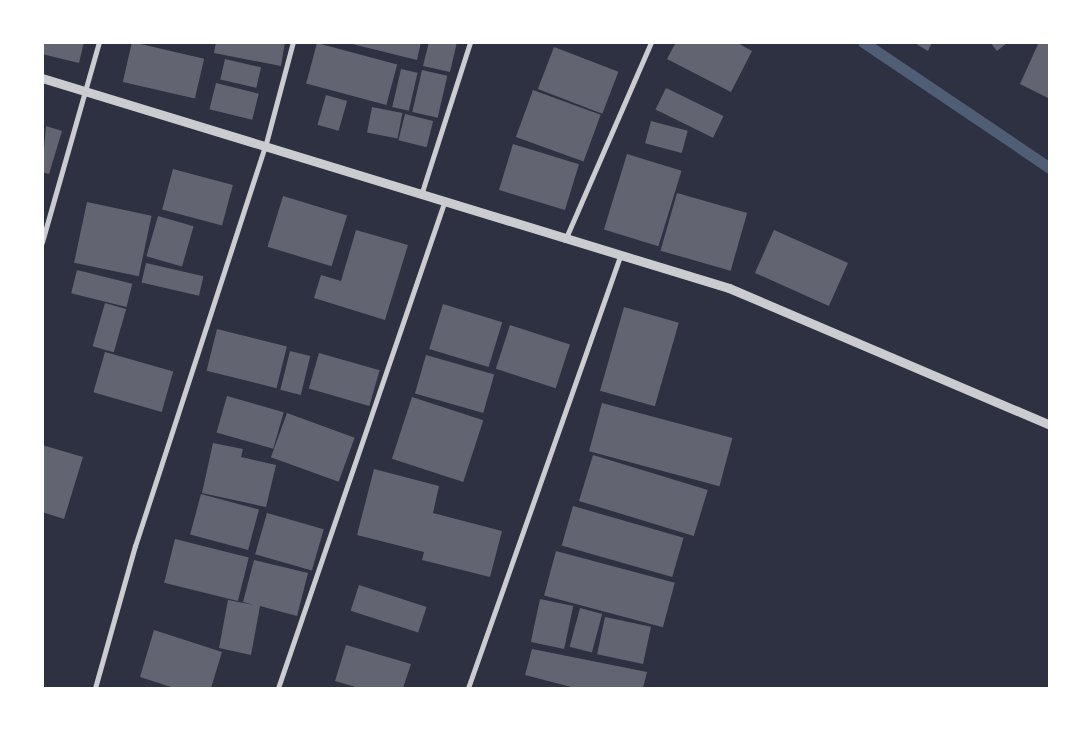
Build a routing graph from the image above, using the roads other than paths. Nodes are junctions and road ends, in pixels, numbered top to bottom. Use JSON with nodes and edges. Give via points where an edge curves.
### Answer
{"nodes":[{"id":1,"x":99,"y":42,"type":"edge"},
{"id":2,"x":293,"y":42,"type":"edge"},
{"id":3,"x":470,"y":42,"type":"edge"},
{"id":4,"x":651,"y":42,"type":"edge"},
{"id":5,"x":42,"y":78,"type":"edge"},
{"id":6,"x":87,"y":92,"type":"junction"},
{"id":7,"x":265,"y":147,"type":"junction"},
{"id":8,"x":421,"y":196,"type":"junction"},
{"id":9,"x":444,"y":203,"type":"junction"},
{"id":10,"x":565,"y":241,"type":"junction"},
{"id":11,"x":42,"y":242,"type":"edge"},
{"id":12,"x":620,"y":257,"type":"junction"},
{"id":13,"x":1050,"y":425,"type":"edge"},
{"id":14,"x":95,"y":688,"type":"edge"},
{"id":15,"x":278,"y":688,"type":"edge"},
{"id":16,"x":468,"y":688,"type":"edge"}],
"edges":[{"from":1,"to":6,"type":"street"},
{"from":2,"to":7,"type":"street"},
{"from":3,"to":8,"type":"street"},
{"from":4,"to":10,"type":"street"},
{"from":5,"to":6,"type":"street"},
{"from":6,"to":7,"type":"street"},
{"from":6,"to":11,"type":"street"},
{"from":7,"to":8,"type":"street"},
{"from":7,"to":14,"type":"street","via":[[136,546]]},
{"from":8,"to":9,"type":"street"},
{"from":9,"to":10,"type":"street"},
{"from":9,"to":15,"type":"street"},
{"from":10,"to":12,"type":"street"},
{"from":12,"to":13,"type":"street","via":[[766,300]]},
{"from":12,"to":16,"type":"street"}]}
